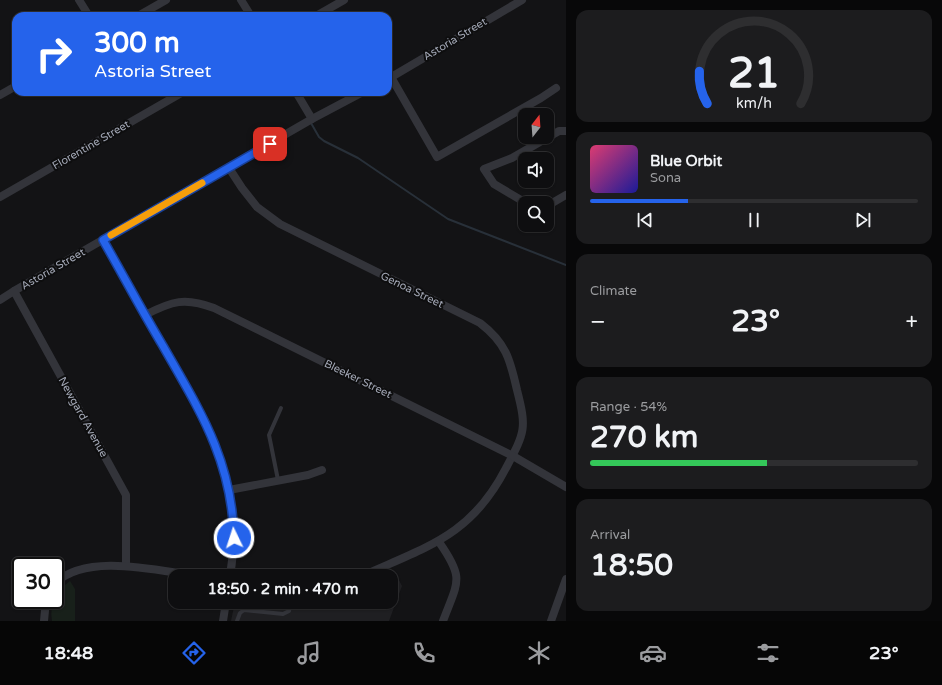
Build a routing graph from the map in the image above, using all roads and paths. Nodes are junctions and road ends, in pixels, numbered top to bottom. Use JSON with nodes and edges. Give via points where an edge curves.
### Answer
{"nodes":[{"id":1,"x":79,"y":0,"type":"edge"},
{"id":2,"x":166,"y":0,"type":"edge"},
{"id":3,"x":241,"y":0,"type":"edge"},
{"id":4,"x":344,"y":0,"type":"edge"},
{"id":5,"x":522,"y":0,"type":"edge"},
{"id":6,"x":86,"y":12,"type":"edge"},
{"id":7,"x":145,"y":12,"type":"edge"},
{"id":8,"x":248,"y":12,"type":"edge"},
{"id":9,"x":323,"y":12,"type":"edge"},
{"id":10,"x":392,"y":77,"type":"edge"},
{"id":11,"x":392,"y":81,"type":"edge"},
{"id":12,"x":12,"y":88,"type":"edge"},
{"id":13,"x":556,"y":88,"type":"dead end"},
{"id":14,"x":0,"y":95,"type":"edge"},
{"id":15,"x":176,"y":96,"type":"edge"},
{"id":16,"x":298,"y":96,"type":"edge"},
{"id":17,"x":355,"y":96,"type":"edge"},
{"id":18,"x":312,"y":118,"type":"junction"},
{"id":19,"x":566,"y":132,"type":"edge"},
{"id":20,"x":229,"y":168,"type":"junction"},
{"id":21,"x":566,"y":195,"type":"edge"},
{"id":22,"x":0,"y":197,"type":"edge"},
{"id":23,"x":518,"y":198,"type":"edge"},
{"id":24,"x":554,"y":202,"type":"edge"},
{"id":25,"x":103,"y":240,"type":"junction"},
{"id":26,"x":14,"y":292,"type":"junction"},
{"id":27,"x":0,"y":300,"type":"edge"},
{"id":28,"x":145,"y":315,"type":"junction"},
{"id":29,"x":281,"y":408,"type":"dead end"},
{"id":30,"x":513,"y":456,"type":"junction"},
{"id":31,"x":322,"y":470,"type":"dead end"},
{"id":32,"x":278,"y":481,"type":"junction"},
{"id":33,"x":566,"y":486,"type":"edge"},
{"id":34,"x":229,"y":490,"type":"junction"},
{"id":35,"x":439,"y":542,"type":"junction"},
{"id":36,"x":126,"y":566,"type":"junction"},
{"id":37,"x":231,"y":569,"type":"edge"},
{"id":38,"x":378,"y":569,"type":"edge"},
{"id":39,"x":168,"y":572,"type":"edge"},
{"id":40,"x":64,"y":577,"type":"edge"},
{"id":41,"x":566,"y":579,"type":"edge"},
{"id":42,"x":45,"y":609,"type":"edge"},
{"id":43,"x":225,"y":609,"type":"edge"},
{"id":44,"x":289,"y":609,"type":"edge"},
{"id":45,"x":44,"y":621,"type":"edge"},
{"id":46,"x":222,"y":621,"type":"edge"},
{"id":47,"x":237,"y":621,"type":"edge"},
{"id":48,"x":443,"y":621,"type":"edge"},
{"id":49,"x":551,"y":621,"type":"edge"}],
"edges":[{"from":1,"to":6,"type":"street"},
{"from":2,"to":7,"type":"street"},
{"from":3,"to":8,"type":"street"},
{"from":4,"to":9,"type":"street"},
{"from":5,"to":10,"type":"street","name":"Astoria Street"},
{"from":11,"to":13,"type":"street","via":[[437,157]]},
{"from":12,"to":14,"type":"street"},
{"from":15,"to":22,"type":"street","name":"Florentine Street"},
{"from":16,"to":18,"type":"street"},
{"from":17,"to":18,"type":"street","name":"Astoria Street"},
{"from":18,"to":20,"type":"street","name":"Astoria Street"},
{"from":19,"to":23,"type":"street","via":[[559,131],[512,158],[484,169],[494,184]]},
{"from":20,"to":25,"type":"street","name":"Astoria Street"},
{"from":20,"to":30,"type":"street","name":"Genoa Street","via":[[257,207],[280,224],[480,323],[492,333],[510,360],[523,413],[522,437]]},
{"from":21,"to":24,"type":"street"},
{"from":25,"to":26,"type":"street","name":"Astoria Street"},
{"from":25,"to":28,"type":"street"},
{"from":26,"to":27,"type":"street"},
{"from":26,"to":36,"type":"street","name":"Newgard Avenue","via":[[126,495]]},
{"from":28,"to":30,"type":"street","name":"Bleeker Street","via":[[164,305],[179,301],[197,302],[214,308]]},
{"from":28,"to":34,"type":"street","via":[[206,421]]},
{"from":29,"to":32,"type":"lane","via":[[269,435]]},
{"from":30,"to":33,"type":"street","name":"Bleeker Street"},
{"from":30,"to":35,"type":"street","name":"Genoa Street","via":[[486,502],[467,522]]},
{"from":31,"to":32,"type":"street"},
{"from":32,"to":34,"type":"street"},
{"from":34,"to":37,"type":"street","via":[[234,526]]},
{"from":35,"to":38,"type":"street","name":"Genoa Street"},
{"from":35,"to":48,"type":"street","via":[[454,563],[457,574],[457,585]]},
{"from":36,"to":39,"type":"street"},
{"from":36,"to":40,"type":"street","via":[[88,567]]},
{"from":41,"to":49,"type":"street"},
{"from":42,"to":45,"type":"street"},
{"from":43,"to":46,"type":"street"},
{"from":44,"to":47,"type":"lane","via":[[284,614],[244,610]]}]}
